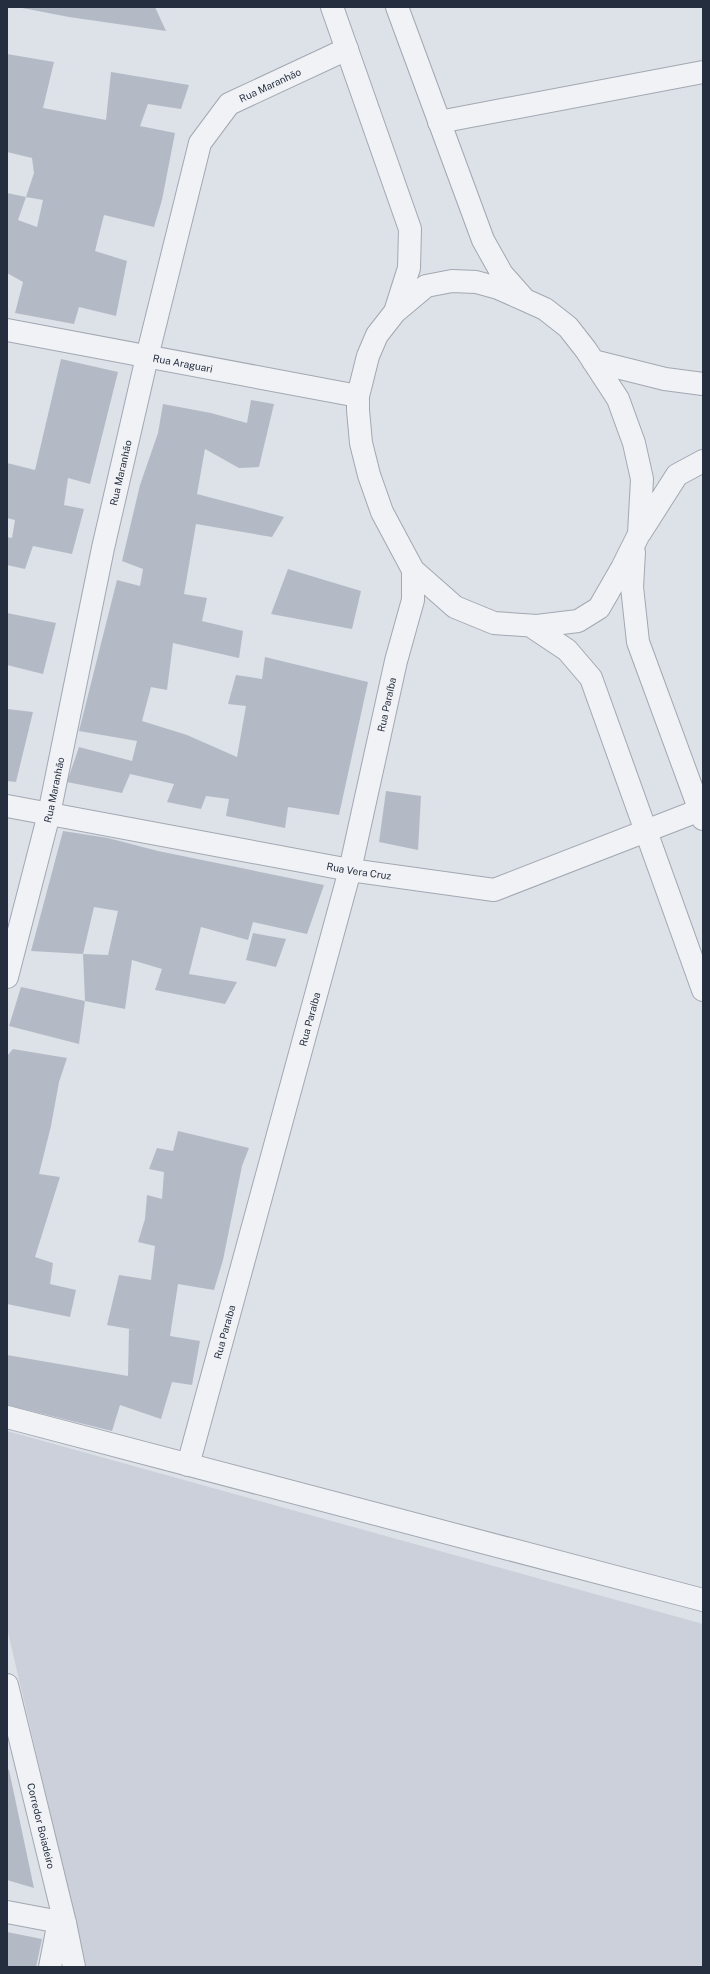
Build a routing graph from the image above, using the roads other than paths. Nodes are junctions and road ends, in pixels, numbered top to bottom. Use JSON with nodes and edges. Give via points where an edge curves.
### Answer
{"nodes":[{"id":1,"x":332,"y":7,"type":"edge"},
{"id":2,"x":397,"y":7,"type":"edge"},
{"id":3,"x":348,"y":49,"type":"junction"},
{"id":4,"x":703,"y":72,"type":"edge"},
{"id":5,"x":439,"y":122,"type":"junction"},
{"id":6,"x":525,"y":300,"type":"junction"},
{"id":7,"x":395,"y":312,"type":"junction"},
{"id":8,"x":7,"y":330,"type":"edge"},
{"id":9,"x":147,"y":357,"type":"junction"},
{"id":10,"x":593,"y":361,"type":"junction"},
{"id":11,"x":703,"y":384,"type":"edge"},
{"id":12,"x":358,"y":396,"type":"junction"},
{"id":13,"x":703,"y":461,"type":"edge"},
{"id":14,"x":637,"y":538,"type":"junction"},
{"id":15,"x":413,"y":570,"type":"junction"},
{"id":16,"x":531,"y":626,"type":"junction"},
{"id":17,"x":7,"y":806,"type":"edge"},
{"id":18,"x":49,"y":814,"type":"junction"},
{"id":19,"x":701,"y":814,"type":"edge"},
{"id":20,"x":646,"y":832,"type":"junction"},
{"id":21,"x":350,"y":870,"type":"junction"},
{"id":22,"x":7,"y":977,"type":"edge"},
{"id":23,"x":703,"y":990,"type":"edge"},
{"id":24,"x":7,"y":1417,"type":"edge"},
{"id":25,"x":188,"y":1464,"type":"junction"},
{"id":26,"x":703,"y":1600,"type":"edge"},
{"id":27,"x":7,"y":1685,"type":"edge"},
{"id":28,"x":7,"y":1912,"type":"edge"},
{"id":29,"x":62,"y":1922,"type":"junction"},
{"id":30,"x":50,"y":1967,"type":"edge"},
{"id":31,"x":74,"y":1967,"type":"edge"}],
"edges":[{"from":1,"to":3,"type":"street"},
{"from":2,"to":5,"type":"street"},
{"from":3,"to":7,"type":"street","via":[[410,228],[409,268]]},
{"from":3,"to":9,"type":"street","name":"Rua Maranhão","via":[[229,104],[200,143]]},
{"from":4,"to":5,"type":"street"},
{"from":5,"to":6,"type":"street","via":[[483,240],[502,274]]},
{"from":6,"to":7,"type":"street","via":[[476,282],[452,281],[426,286]]},
{"from":6,"to":10,"type":"street","via":[[545,309],[568,327]]},
{"from":7,"to":12,"type":"street","via":[[377,335],[368,356]]},
{"from":8,"to":9,"type":"street","name":"Rua Araguari"},
{"from":9,"to":12,"type":"street","name":"Rua Araguari"},
{"from":9,"to":18,"type":"street","name":"Rua Maranhão","via":[[103,548]]},
{"from":10,"to":11,"type":"street","via":[[665,379]]},
{"from":10,"to":14,"type":"street","via":[[618,400],[634,443],[642,479]]},
{"from":12,"to":15,"type":"street","via":[[361,443],[369,475],[382,512]]},
{"from":13,"to":14,"type":"street","via":[[678,475]]},
{"from":14,"to":16,"type":"street","via":[[599,608],[578,621]]},
{"from":14,"to":19,"type":"street","via":[[632,587],[638,642]]},
{"from":15,"to":16,"type":"street","via":[[455,607],[494,623]]},
{"from":15,"to":21,"type":"street","name":"Rua Paraíba","via":[[413,600],[396,661]]},
{"from":16,"to":20,"type":"street","via":[[567,650],[592,678]]},
{"from":17,"to":18,"type":"street","name":"Rua Vera Cruz"},
{"from":18,"to":21,"type":"street","name":"Rua Vera Cruz"},
{"from":18,"to":22,"type":"street","name":"Rua Maranhão"},
{"from":19,"to":20,"type":"street","name":"Rua Vera Cruz"},
{"from":20,"to":21,"type":"street","name":"Rua Vera Cruz","via":[[494,890]]},
{"from":20,"to":23,"type":"street"},
{"from":21,"to":25,"type":"street","name":"Rua Paraíba"},
{"from":24,"to":25,"type":"street"},
{"from":25,"to":26,"type":"street"},
{"from":27,"to":29,"type":"street","name":"Corredor Boiadeiro"},
{"from":28,"to":29,"type":"street"},
{"from":29,"to":30,"type":"street"},
{"from":29,"to":31,"type":"street","name":"Corredor Boiadeiro"}]}
